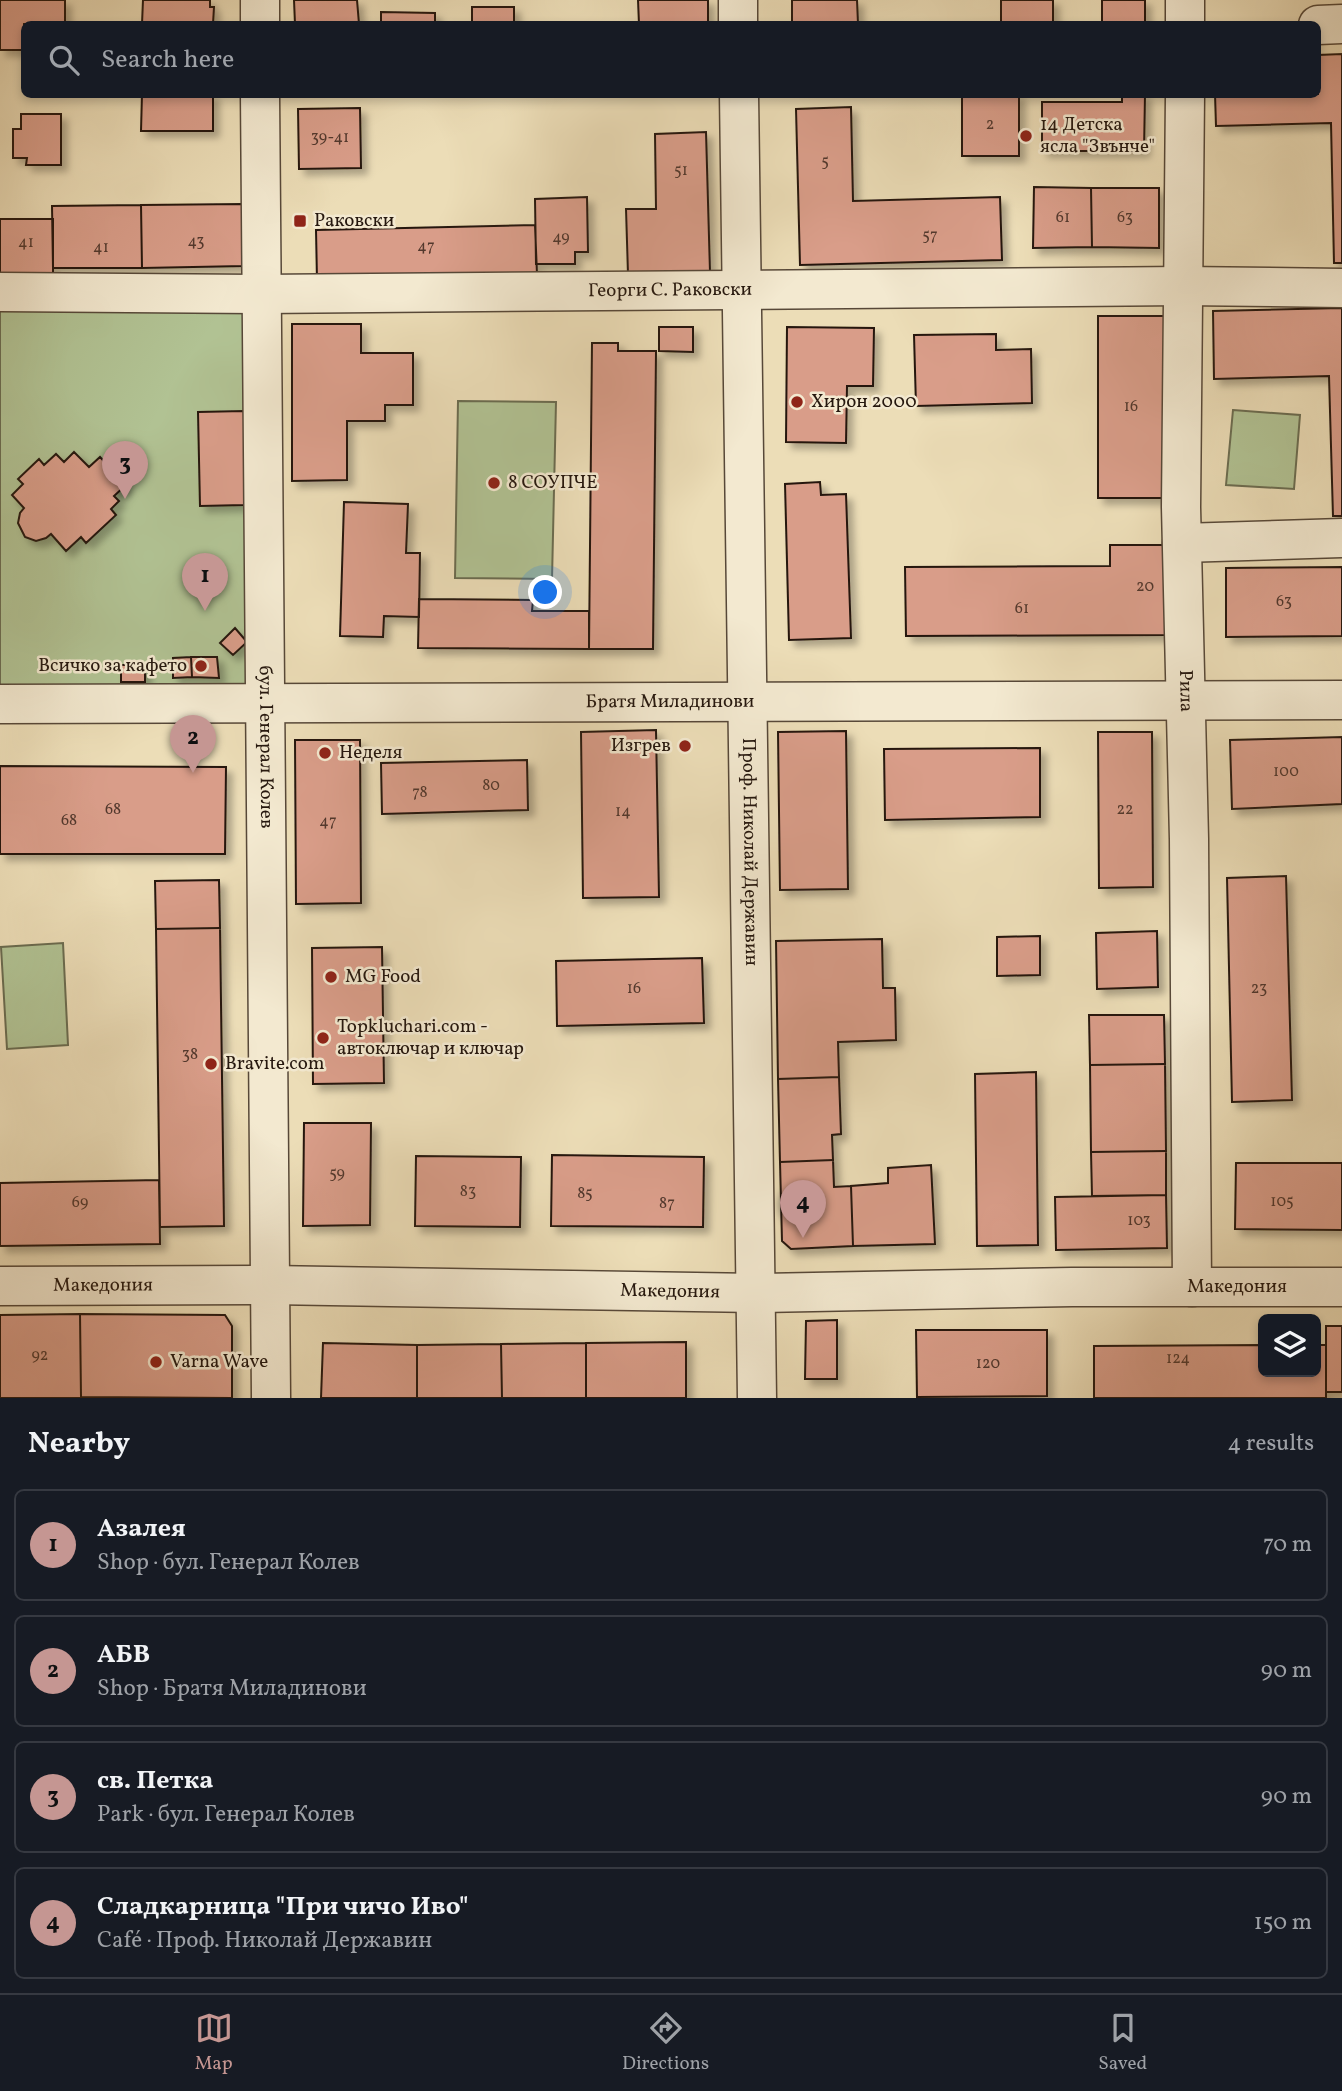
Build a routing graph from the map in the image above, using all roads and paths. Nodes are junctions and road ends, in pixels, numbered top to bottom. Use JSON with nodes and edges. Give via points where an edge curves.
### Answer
{"nodes":[{"id":1,"x":260,"y":0,"type":"edge"},
{"id":2,"x":738,"y":0,"type":"edge"},
{"id":3,"x":1185,"y":0,"type":"edge"},
{"id":4,"x":260,"y":21,"type":"edge"},
{"id":5,"x":738,"y":21,"type":"edge"},
{"id":6,"x":1185,"y":21,"type":"edge"},
{"id":7,"x":1342,"y":24,"type":"edge"},
{"id":8,"x":1321,"y":25,"type":"edge"},
{"id":9,"x":260,"y":98,"type":"edge"},
{"id":10,"x":739,"y":98,"type":"edge"},
{"id":11,"x":1185,"y":98,"type":"edge"},
{"id":12,"x":1182,"y":286,"type":"junction"},
{"id":13,"x":1342,"y":288,"type":"edge"},
{"id":14,"x":742,"y":291,"type":"junction"},
{"id":15,"x":0,"y":292,"type":"edge"},
{"id":16,"x":262,"y":294,"type":"junction"},
{"id":17,"x":1342,"y":538,"type":"edge"},
{"id":18,"x":1182,"y":543,"type":"junction"},
{"id":19,"x":1186,"y":700,"type":"junction"},
{"id":20,"x":1342,"y":700,"type":"edge"},
{"id":21,"x":747,"y":701,"type":"junction"},
{"id":22,"x":265,"y":703,"type":"junction"},
{"id":23,"x":0,"y":704,"type":"edge"},
{"id":24,"x":270,"y":1284,"type":"junction"},
{"id":25,"x":0,"y":1286,"type":"edge"},
{"id":26,"x":1192,"y":1287,"type":"junction"},
{"id":27,"x":1342,"y":1287,"type":"edge"},
{"id":28,"x":756,"y":1293,"type":"junction"},
{"id":29,"x":271,"y":1398,"type":"edge"},
{"id":30,"x":757,"y":1398,"type":"edge"}],
"edges":[{"from":1,"to":4,"type":"street"},
{"from":2,"to":5,"type":"street"},
{"from":3,"to":6,"type":"street"},
{"from":7,"to":8,"type":"street"},
{"from":9,"to":16,"type":"street","name":"бул. Генерал Колев"},
{"from":10,"to":14,"type":"street","name":"Проф. Николай Державин"},
{"from":11,"to":12,"type":"street","name":"Рила"},
{"from":12,"to":13,"type":"street","name":"Георги С. Раковски"},
{"from":12,"to":14,"type":"street","name":"Георги С. Раковски"},
{"from":12,"to":18,"type":"street","name":"Рила"},
{"from":14,"to":16,"type":"street","name":"Георги С. Раковски"},
{"from":14,"to":21,"type":"street","name":"Проф. Николай Державин"},
{"from":15,"to":16,"type":"street","name":"Георги С. Раковски"},
{"from":16,"to":22,"type":"street","name":"бул. Генерал Колев"},
{"from":17,"to":18,"type":"street"},
{"from":18,"to":19,"type":"street","name":"Рила"},
{"from":19,"to":20,"type":"street","name":"Братя Миладинови"},
{"from":19,"to":21,"type":"street","name":"Братя Миладинови"},
{"from":19,"to":26,"type":"street","name":"Рила"},
{"from":21,"to":22,"type":"street","name":"Братя Миладинови"},
{"from":21,"to":28,"type":"street","name":"Проф. Николай Державин"},
{"from":22,"to":23,"type":"street","name":"Братя Миладинови"},
{"from":22,"to":24,"type":"street","name":"бул. Генерал Колев"},
{"from":24,"to":25,"type":"street","name":"Македония"},
{"from":24,"to":28,"type":"street","name":"Македония"},
{"from":24,"to":29,"type":"street","name":"бул. Генерал Колев"},
{"from":26,"to":27,"type":"street","name":"Македония"},
{"from":26,"to":28,"type":"street","name":"Македония"},
{"from":28,"to":30,"type":"street","name":"Проф. Николай Державин"}]}
